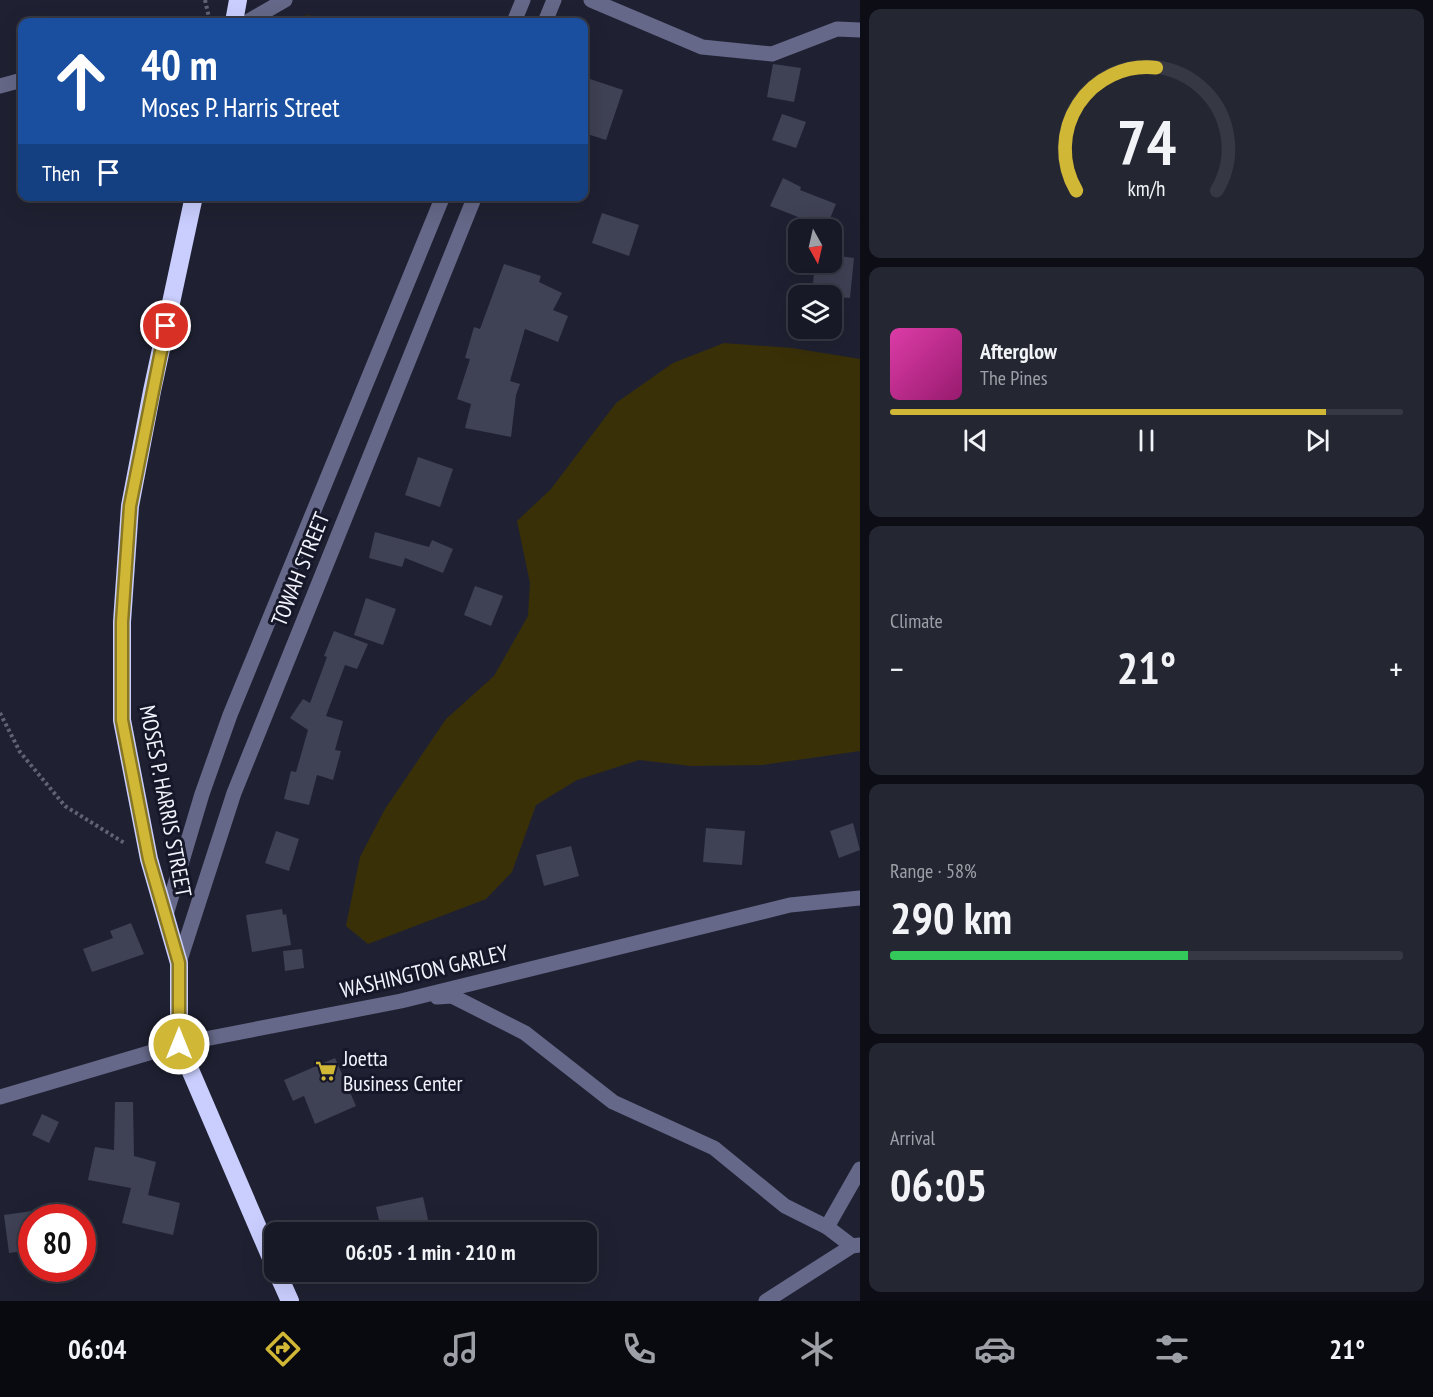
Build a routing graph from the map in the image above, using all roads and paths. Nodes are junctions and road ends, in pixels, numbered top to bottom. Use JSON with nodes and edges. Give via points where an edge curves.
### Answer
{"nodes":[{"id":1,"x":205,"y":0,"type":"edge"},
{"id":2,"x":238,"y":0,"type":"edge"},
{"id":3,"x":285,"y":0,"type":"edge"},
{"id":4,"x":523,"y":0,"type":"edge"},
{"id":5,"x":554,"y":0,"type":"edge"},
{"id":6,"x":591,"y":0,"type":"edge"},
{"id":7,"x":209,"y":18,"type":"edge"},
{"id":8,"x":235,"y":18,"type":"edge"},
{"id":9,"x":254,"y":18,"type":"edge"},
{"id":10,"x":516,"y":18,"type":"edge"},
{"id":11,"x":547,"y":18,"type":"edge"},
{"id":12,"x":860,"y":30,"type":"edge"},
{"id":13,"x":18,"y":81,"type":"edge"},
{"id":14,"x":0,"y":86,"type":"edge"},
{"id":15,"x":193,"y":201,"type":"edge"},
{"id":16,"x":441,"y":201,"type":"edge"},
{"id":17,"x":472,"y":201,"type":"edge"},
{"id":18,"x":0,"y":713,"type":"edge"},
{"id":19,"x":149,"y":859,"type":"junction"},
{"id":20,"x":860,"y":898,"type":"edge"},
{"id":21,"x":165,"y":918,"type":"junction"},
{"id":22,"x":179,"y":963,"type":"junction"},
{"id":23,"x":401,"y":1001,"type":"junction"},
{"id":24,"x":179,"y":1044,"type":"junction"},
{"id":25,"x":0,"y":1097,"type":"edge"},
{"id":26,"x":860,"y":1169,"type":"edge"},
{"id":27,"x":827,"y":1227,"type":"junction"},
{"id":28,"x":264,"y":1243,"type":"edge"},
{"id":29,"x":856,"y":1245,"type":"edge"},
{"id":30,"x":281,"y":1282,"type":"edge"},
{"id":31,"x":290,"y":1301,"type":"edge"},
{"id":32,"x":766,"y":1301,"type":"edge"}],
"edges":[{"from":1,"to":7,"type":"path"},
{"from":2,"to":8,"type":"highway"},
{"from":3,"to":9,"type":"street"},
{"from":4,"to":10,"type":"street"},
{"from":5,"to":11,"type":"street"},
{"from":6,"to":12,"type":"street","via":[[702,47],[772,54],[837,29]]},
{"from":13,"to":14,"type":"street"},
{"from":15,"to":19,"type":"highway","name":"MOSES P. HARRIS STREET","via":[[130,506],[122,622],[122,720]]},
{"from":16,"to":21,"type":"street","name":"TOWAH STREET","via":[[230,715]]},
{"from":17,"to":22,"type":"street","name":"TOWAH STREET","via":[[234,793]]},
{"from":18,"to":19,"type":"path","via":[[20,752],[65,806]]},
{"from":19,"to":21,"type":"highway","name":"MOSES P. HARRIS STREET"},
{"from":20,"to":23,"type":"street","name":"WASHINGTON GARLEY","via":[[790,905]]},
{"from":21,"to":22,"type":"highway","name":"MOSES P. HARRIS STREET"},
{"from":22,"to":24,"type":"highway","name":"MOSES P. HARRIS STREET"},
{"from":23,"to":24,"type":"street","name":"WASHINGTON GARLEY"},
{"from":23,"to":27,"type":"street","via":[[452,996],[525,1033],[613,1102],[714,1148],[785,1206]]},
{"from":24,"to":25,"type":"street","name":"WASHINGTON GARLEY"},
{"from":24,"to":28,"type":"highway"},
{"from":26,"to":27,"type":"street"},
{"from":27,"to":29,"type":"street"},
{"from":29,"to":32,"type":"street"},
{"from":30,"to":31,"type":"highway"}]}
